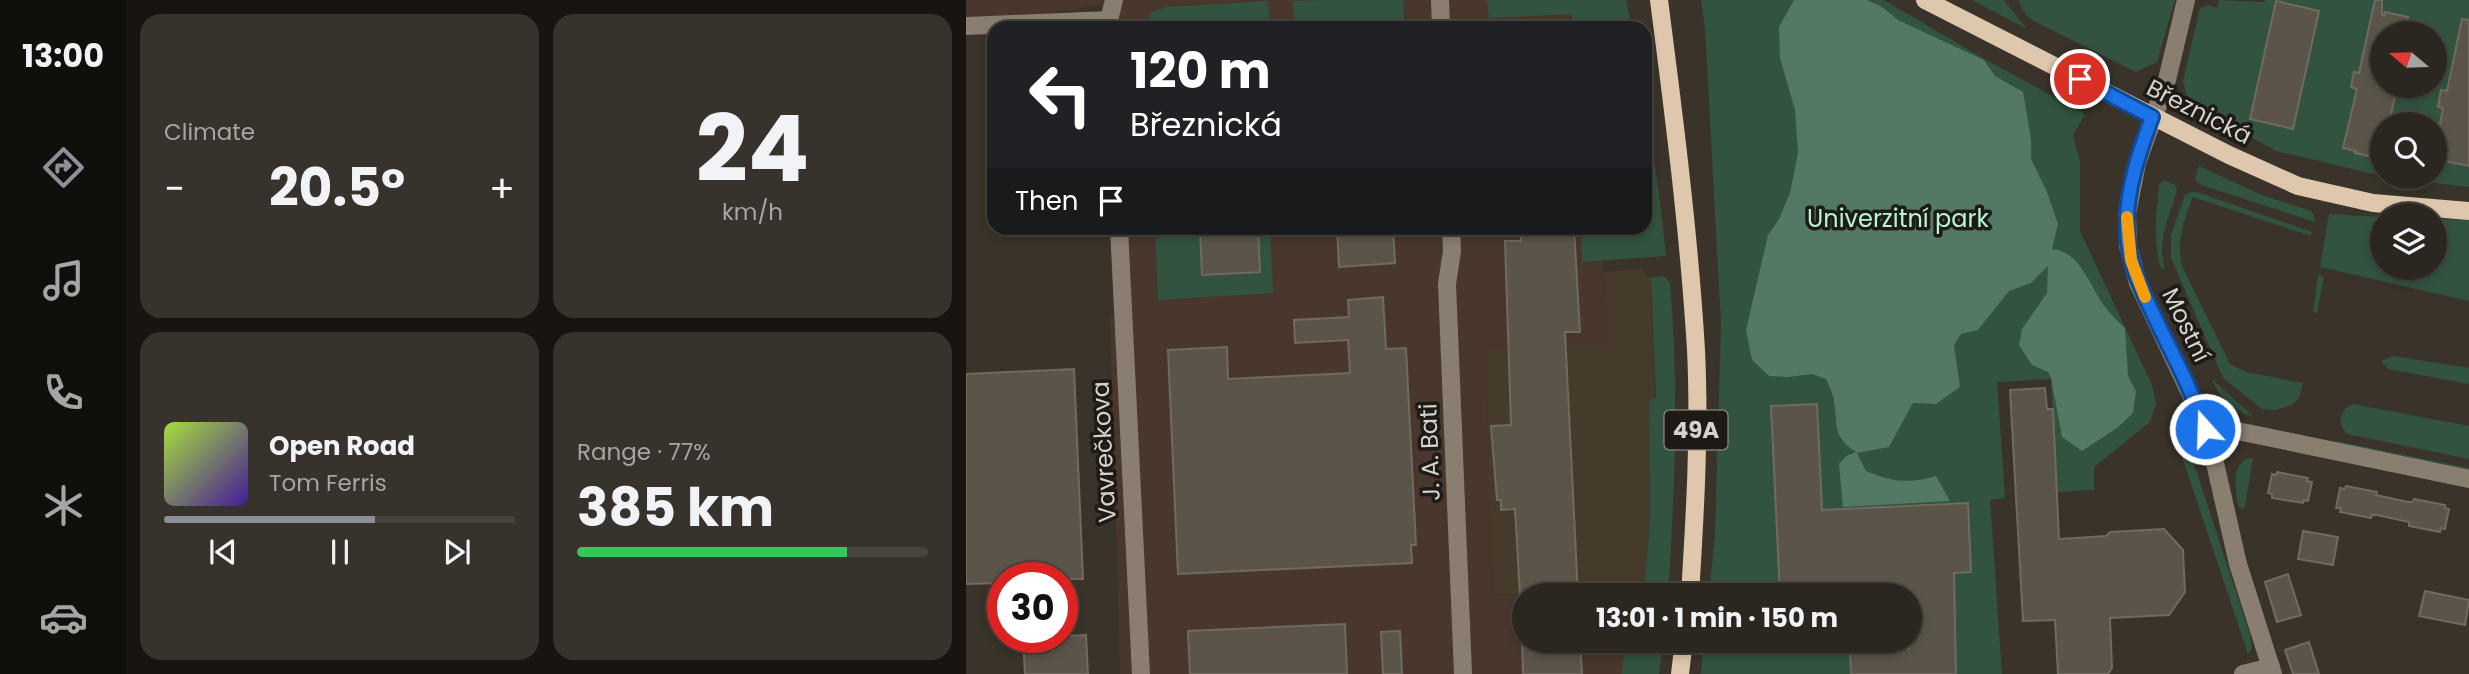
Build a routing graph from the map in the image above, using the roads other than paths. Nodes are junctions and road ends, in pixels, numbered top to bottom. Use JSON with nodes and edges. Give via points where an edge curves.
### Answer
{"nodes":[{"id":1,"x":1114,"y":0,"type":"edge"},
{"id":2,"x":1440,"y":0,"type":"edge"},
{"id":3,"x":1658,"y":0,"type":"edge"},
{"id":4,"x":1925,"y":0,"type":"edge"},
{"id":5,"x":2186,"y":0,"type":"edge"},
{"id":6,"x":1110,"y":21,"type":"edge"},
{"id":7,"x":1441,"y":21,"type":"edge"},
{"id":8,"x":966,"y":26,"type":"edge"},
{"id":9,"x":987,"y":26,"type":"edge"},
{"id":10,"x":2152,"y":117,"type":"junction"},
{"id":11,"x":2469,"y":211,"type":"edge"},
{"id":12,"x":1119,"y":235,"type":"edge"},
{"id":13,"x":1451,"y":235,"type":"edge"},
{"id":14,"x":2205,"y":429,"type":"junction"},
{"id":15,"x":2469,"y":480,"type":"edge"},
{"id":16,"x":1691,"y":583,"type":"edge"},
{"id":17,"x":1683,"y":653,"type":"edge"},
{"id":18,"x":2272,"y":670,"type":"edge"},
{"id":19,"x":1141,"y":674,"type":"edge"},
{"id":20,"x":1463,"y":674,"type":"edge"},
{"id":21,"x":1681,"y":674,"type":"edge"},
{"id":22,"x":2243,"y":674,"type":"edge"}],
"edges":[{"from":1,"to":6,"type":"street"},
{"from":2,"to":7,"type":"street"},
{"from":3,"to":16,"type":"main road","number":"49A","via":[[1674,112],[1696,351]]},
{"from":4,"to":10,"type":"main road","name":"Březnická"},
{"from":5,"to":10,"type":"street","name":"Mostní","via":[[2167,80]]},
{"from":8,"to":9,"type":"street"},
{"from":10,"to":11,"type":"main road","name":"Březnická","via":[[2298,186],[2373,203]]},
{"from":10,"to":14,"type":"street","name":"Mostní","via":[[2129,195],[2128,246],[2138,283]]},
{"from":12,"to":19,"type":"street","name":"Vavrečkova"},
{"from":13,"to":20,"type":"street","name":"J. A. Bati","via":[[1447,284]]},
{"from":14,"to":15,"type":"street","via":[[2262,436]]},
{"from":14,"to":18,"type":"street","name":"Mostní","via":[[2238,564]]},
{"from":17,"to":21,"type":"main road"},
{"from":18,"to":22,"type":"street"}]}
